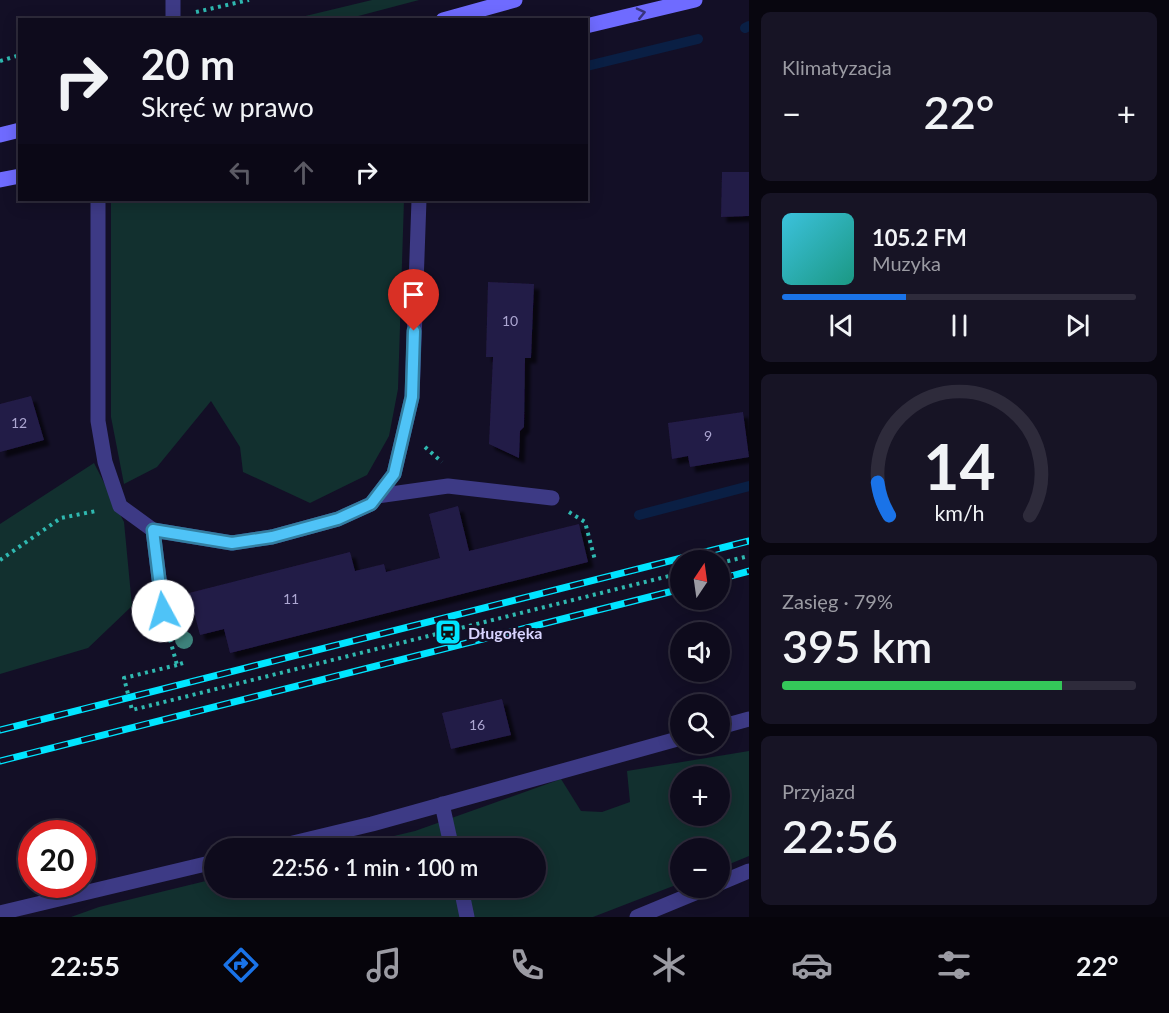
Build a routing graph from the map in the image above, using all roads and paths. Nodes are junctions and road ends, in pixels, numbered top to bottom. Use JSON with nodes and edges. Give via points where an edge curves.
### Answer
{"nodes":[{"id":1,"x":173,"y":0,"type":"edge"},
{"id":2,"x":249,"y":0,"type":"edge"},
{"id":3,"x":515,"y":0,"type":"edge"},
{"id":4,"x":695,"y":0,"type":"edge"},
{"id":5,"x":173,"y":18,"type":"edge"},
{"id":6,"x":177,"y":18,"type":"edge"},
{"id":7,"x":450,"y":18,"type":"edge"},
{"id":8,"x":588,"y":26,"type":"edge"},
{"id":9,"x":18,"y":56,"type":"edge"},
{"id":10,"x":0,"y":61,"type":"edge"},
{"id":11,"x":18,"y":130,"type":"edge"},
{"id":12,"x":0,"y":135,"type":"edge"},
{"id":13,"x":18,"y":176,"type":"edge"},
{"id":14,"x":0,"y":180,"type":"edge"},
{"id":15,"x":98,"y":201,"type":"edge"},
{"id":16,"x":419,"y":201,"type":"edge"},
{"id":17,"x":405,"y":429,"type":"junction"},
{"id":18,"x":473,"y":489,"type":"junction"},
{"id":19,"x":377,"y":496,"type":"junction"},
{"id":20,"x":552,"y":498,"type":"joint"},
{"id":21,"x":120,"y":506,"type":"junction"},
{"id":22,"x":153,"y":530,"type":"junction"},
{"id":23,"x":749,"y":555,"type":"edge"},
{"id":24,"x":0,"y":560,"type":"edge"},
{"id":25,"x":594,"y":560,"type":"dead end"},
{"id":26,"x":730,"y":560,"type":"edge"},
{"id":27,"x":670,"y":576,"type":"edge"},
{"id":28,"x":163,"y":611,"type":"joint"},
{"id":29,"x":183,"y":663,"type":"dead end"},
{"id":30,"x":177,"y":665,"type":"junction"},
{"id":31,"x":749,"y":718,"type":"edge"},
{"id":32,"x":730,"y":724,"type":"edge"},
{"id":33,"x":670,"y":741,"type":"edge"},
{"id":34,"x":442,"y":804,"type":"junction"},
{"id":35,"x":311,"y":838,"type":"edge"},
{"id":36,"x":450,"y":838,"type":"edge"},
{"id":37,"x":204,"y":864,"type":"edge"},
{"id":38,"x":749,"y":871,"type":"edge"},
{"id":39,"x":730,"y":879,"type":"edge"},
{"id":40,"x":463,"y":898,"type":"edge"},
{"id":41,"x":683,"y":898,"type":"edge"},
{"id":42,"x":0,"y":913,"type":"edge"},
{"id":43,"x":467,"y":917,"type":"edge"},
{"id":44,"x":637,"y":917,"type":"edge"}],
"edges":[{"from":1,"to":5,"type":"street"},
{"from":2,"to":6,"type":"path"},
{"from":3,"to":7,"type":"main road"},
{"from":8,"to":4,"type":"main road","one_way":true},
{"from":9,"to":10,"type":"path"},
{"from":11,"to":12,"type":"main road"},
{"from":13,"to":14,"type":"main road"},
{"from":15,"to":21,"type":"street","via":[[98,421],[105,462]]},
{"from":16,"to":17,"type":"street","via":[[412,397]]},
{"from":17,"to":18,"type":"path"},
{"from":17,"to":19,"type":"street","via":[[394,474]]},
{"from":18,"to":19,"type":"street","via":[[448,486]]},
{"from":18,"to":20,"type":"street"},
{"from":19,"to":22,"type":"street","via":[[371,504],[338,519],[272,537],[232,543]]},
{"from":20,"to":25,"type":"path","via":[[585,522]]},
{"from":21,"to":22,"type":"street"},
{"from":21,"to":24,"type":"path","via":[[61,518]]},
{"from":22,"to":28,"type":"street"},
{"from":23,"to":26,"type":"path"},
{"from":27,"to":30,"type":"path","via":[[132,710],[124,678]]},
{"from":28,"to":30,"type":"path"},
{"from":29,"to":30,"type":"path"},
{"from":31,"to":32,"type":"street"},
{"from":33,"to":34,"type":"street"},
{"from":34,"to":35,"type":"street"},
{"from":34,"to":36,"type":"street"},
{"from":37,"to":42,"type":"street"},
{"from":38,"to":39,"type":"street"},
{"from":40,"to":43,"type":"street"},
{"from":41,"to":44,"type":"street"}]}
